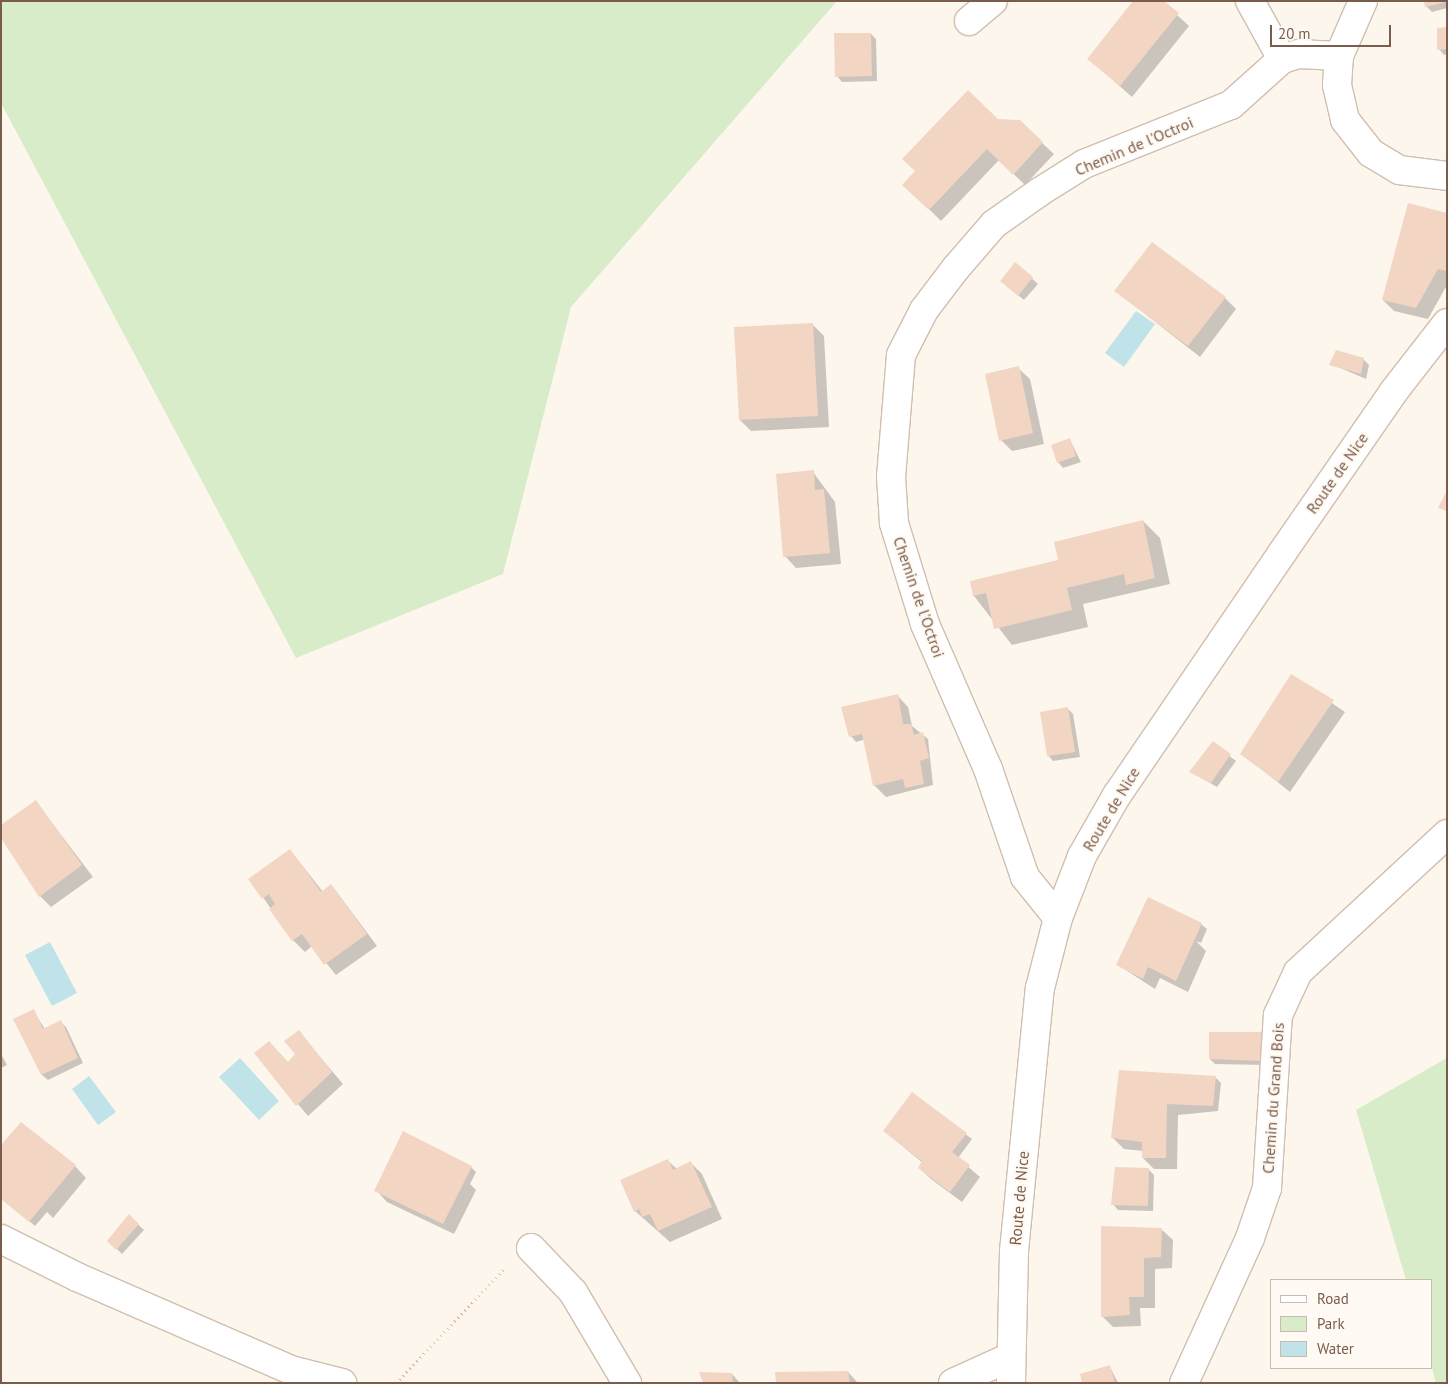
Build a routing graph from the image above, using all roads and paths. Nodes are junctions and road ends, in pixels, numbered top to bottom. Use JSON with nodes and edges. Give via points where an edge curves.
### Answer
{"nodes":[{"id":1,"x":993,"y":1,"type":"edge"},
{"id":2,"x":1250,"y":1,"type":"edge"},
{"id":3,"x":1363,"y":1,"type":"edge"},
{"id":4,"x":969,"y":21,"type":"dead end"},
{"id":5,"x":1339,"y":56,"type":"junction"},
{"id":6,"x":1282,"y":59,"type":"junction"},
{"id":7,"x":1447,"y":176,"type":"edge"},
{"id":8,"x":1447,"y":323,"type":"edge"},
{"id":9,"x":1447,"y":834,"type":"edge"},
{"id":10,"x":1058,"y":918,"type":"junction"},
{"id":11,"x":1,"y":1239,"type":"edge"},
{"id":12,"x":532,"y":1248,"type":"joint"},
{"id":13,"x":1009,"y":1371,"type":"edge"},
{"id":14,"x":342,"y":1383,"type":"edge"},
{"id":15,"x":396,"y":1383,"type":"edge"},
{"id":16,"x":627,"y":1383,"type":"edge"},
{"id":17,"x":953,"y":1383,"type":"edge"},
{"id":18,"x":1184,"y":1383,"type":"edge"}],
"edges":[{"from":1,"to":4,"type":"street"},
{"from":2,"to":6,"type":"street"},
{"from":3,"to":5,"type":"street"},
{"from":5,"to":6,"type":"street","via":[[1298,54]]},
{"from":5,"to":7,"type":"street","via":[[1336,85],[1345,120],[1361,142],[1399,170]]},
{"from":6,"to":10,"type":"street","name":"Chemin de l'Octroi","via":[[1231,105],[1084,164],[994,224],[924,310],[901,355],[891,477],[896,533],[925,624],[988,769],[1025,877]]},
{"from":8,"to":10,"type":"street","name":"Route de Nice","via":[[1394,391],[1117,795],[1082,856]]},
{"from":9,"to":18,"type":"street","name":"Chemin du Grand Bois","via":[[1298,972],[1278,1015],[1267,1188],[1250,1238]]},
{"from":10,"to":13,"type":"street","name":"Route de Nice","via":[[1039,997]]},
{"from":11,"to":14,"type":"street","via":[[77,1277],[291,1370]]},
{"from":12,"to":15,"type":"path","via":[[507,1266]]},
{"from":12,"to":16,"type":"street","via":[[573,1292]]},
{"from":13,"to":17,"type":"street"}]}
